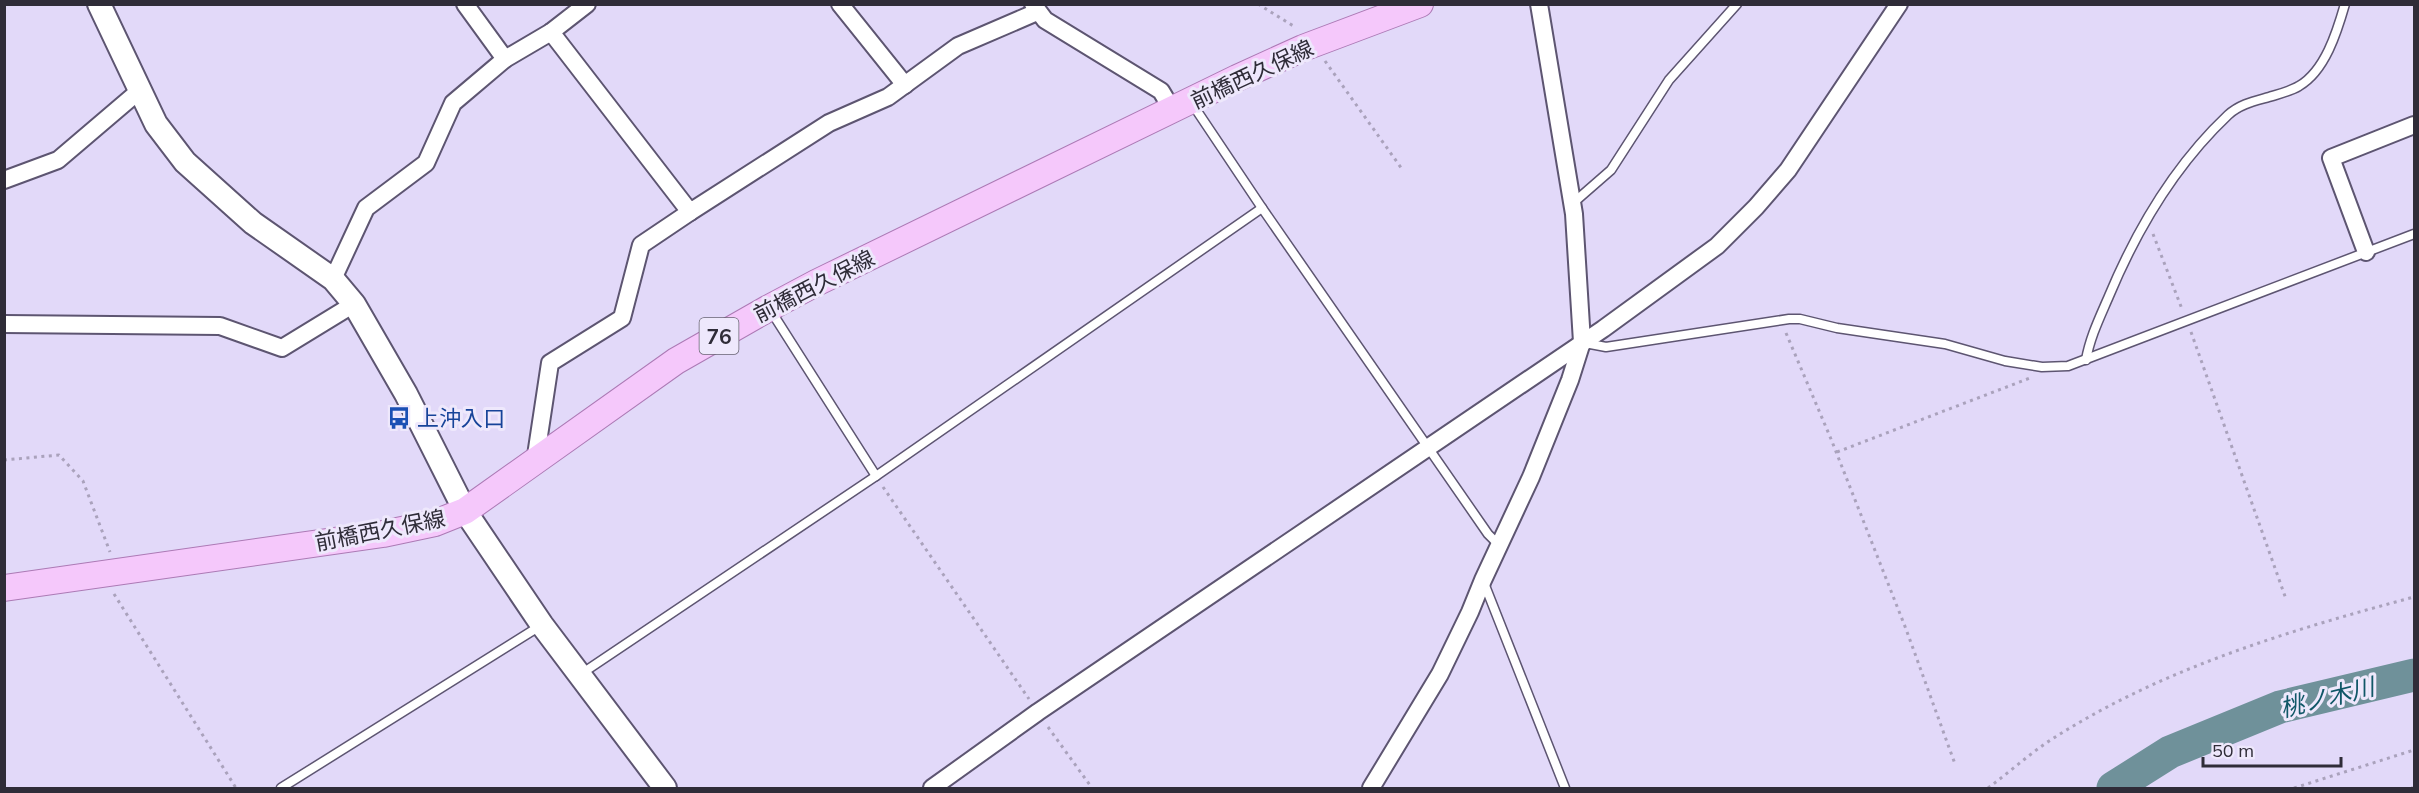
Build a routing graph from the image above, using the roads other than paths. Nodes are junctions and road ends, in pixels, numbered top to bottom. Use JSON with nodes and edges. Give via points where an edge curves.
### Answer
{"nodes":[{"id":1,"x":99,"y":4,"type":"edge"},
{"id":2,"x":465,"y":4,"type":"edge"},
{"id":3,"x":587,"y":4,"type":"edge"},
{"id":4,"x":840,"y":4,"type":"edge"},
{"id":5,"x":1420,"y":4,"type":"edge"},
{"id":6,"x":1539,"y":4,"type":"edge"},
{"id":7,"x":1737,"y":4,"type":"edge"},
{"id":8,"x":2345,"y":4,"type":"edge"},
{"id":9,"x":1896,"y":6,"type":"edge"},
{"id":10,"x":1035,"y":8,"type":"edge"},
{"id":11,"x":551,"y":32,"type":"junction"},
{"id":12,"x":505,"y":59,"type":"junction"},
{"id":13,"x":905,"y":85,"type":"junction"},
{"id":14,"x":139,"y":91,"type":"junction"},
{"id":15,"x":1182,"y":106,"type":"junction"},
{"id":16,"x":2415,"y":125,"type":"edge"},
{"id":17,"x":4,"y":180,"type":"edge"},
{"id":18,"x":1572,"y":204,"type":"junction"},
{"id":19,"x":1262,"y":208,"type":"junction"},
{"id":20,"x":690,"y":212,"type":"junction"},
{"id":21,"x":2415,"y":234,"type":"edge"},
{"id":22,"x":2366,"y":252,"type":"junction"},
{"id":23,"x":333,"y":279,"type":"junction"},
{"id":24,"x":354,"y":304,"type":"junction"},
{"id":25,"x":769,"y":308,"type":"junction"},
{"id":26,"x":4,"y":324,"type":"edge"},
{"id":27,"x":1582,"y":342,"type":"junction"},
{"id":28,"x":2086,"y":360,"type":"junction"},
{"id":29,"x":1428,"y":448,"type":"junction"},
{"id":30,"x":534,"y":462,"type":"junction"},
{"id":31,"x":876,"y":476,"type":"junction"},
{"id":32,"x":465,"y":511,"type":"junction"},
{"id":33,"x":1499,"y":545,"type":"junction"},
{"id":34,"x":1483,"y":580,"type":"junction"},
{"id":35,"x":4,"y":588,"type":"edge"},
{"id":36,"x":542,"y":624,"type":"junction"},
{"id":37,"x":579,"y":675,"type":"junction"},
{"id":38,"x":281,"y":789,"type":"edge"},
{"id":39,"x":665,"y":789,"type":"edge"},
{"id":40,"x":932,"y":789,"type":"edge"},
{"id":41,"x":1371,"y":789,"type":"edge"},
{"id":42,"x":1564,"y":789,"type":"edge"}],
"edges":[{"from":1,"to":14,"type":"street"},
{"from":2,"to":12,"type":"street"},
{"from":3,"to":11,"type":"street"},
{"from":4,"to":13,"type":"street"},
{"from":5,"to":15,"type":"main road","name":"前橋西久保線","number":"76","via":[[1313,45]]},
{"from":6,"to":18,"type":"street"},
{"from":7,"to":18,"type":"lane","via":[[1669,80],[1611,171]]},
{"from":8,"to":28,"type":"lane","via":[[2339,25],[2312,76],[2299,87],[2245,104],[2229,114],[2177,173],[2146,218],[2123,262],[2089,341]]},
{"from":9,"to":27,"type":"street","via":[[1788,170],[1756,207],[1717,246]]},
{"from":10,"to":13,"type":"street","via":[[958,46]]},
{"from":10,"to":15,"type":"street","via":[[1072,38]]},
{"from":11,"to":12,"type":"street"},
{"from":11,"to":20,"type":"street"},
{"from":12,"to":23,"type":"street","via":[[453,104],[426,163],[366,208]]},
{"from":13,"to":20,"type":"street","via":[[888,97],[829,123]]},
{"from":14,"to":17,"type":"street","via":[[58,160]]},
{"from":14,"to":23,"type":"street","via":[[156,124],[202,179],[253,224]]},
{"from":15,"to":19,"type":"lane"},
{"from":15,"to":25,"type":"main road","name":"前橋西久保線","number":"76"},
{"from":16,"to":22,"type":"street","via":[[2331,158]]},
{"from":18,"to":27,"type":"street"},
{"from":19,"to":29,"type":"lane"},
{"from":19,"to":31,"type":"lane"},
{"from":20,"to":30,"type":"street","via":[[641,244],[622,318],[550,363]]},
{"from":21,"to":22,"type":"lane"},
{"from":22,"to":28,"type":"lane"},
{"from":23,"to":24,"type":"street"},
{"from":24,"to":26,"type":"street","via":[[282,348],[220,326]]},
{"from":24,"to":32,"type":"street","via":[[406,394]]},
{"from":25,"to":30,"type":"main road","name":"前橋西久保線","number":"76","via":[[676,362]]},
{"from":25,"to":31,"type":"lane"},
{"from":27,"to":28,"type":"lane","via":[[1606,347],[1800,319],[1945,344],[2042,367],[2068,366]]},
{"from":27,"to":29,"type":"street"},
{"from":27,"to":33,"type":"street","via":[[1531,477]]},
{"from":29,"to":33,"type":"lane"},
{"from":29,"to":40,"type":"street","via":[[1038,712]]},
{"from":30,"to":32,"type":"main road","name":"前橋西久保線","number":"76"},
{"from":31,"to":37,"type":"lane"},
{"from":32,"to":35,"type":"main road","name":"前橋西久保線","number":"76","via":[[435,523],[383,534]]},
{"from":32,"to":36,"type":"street"},
{"from":33,"to":34,"type":"street"},
{"from":34,"to":41,"type":"street","via":[[1440,675]]},
{"from":34,"to":42,"type":"lane"},
{"from":36,"to":37,"type":"street"},
{"from":36,"to":38,"type":"lane"},
{"from":37,"to":39,"type":"street"}]}
